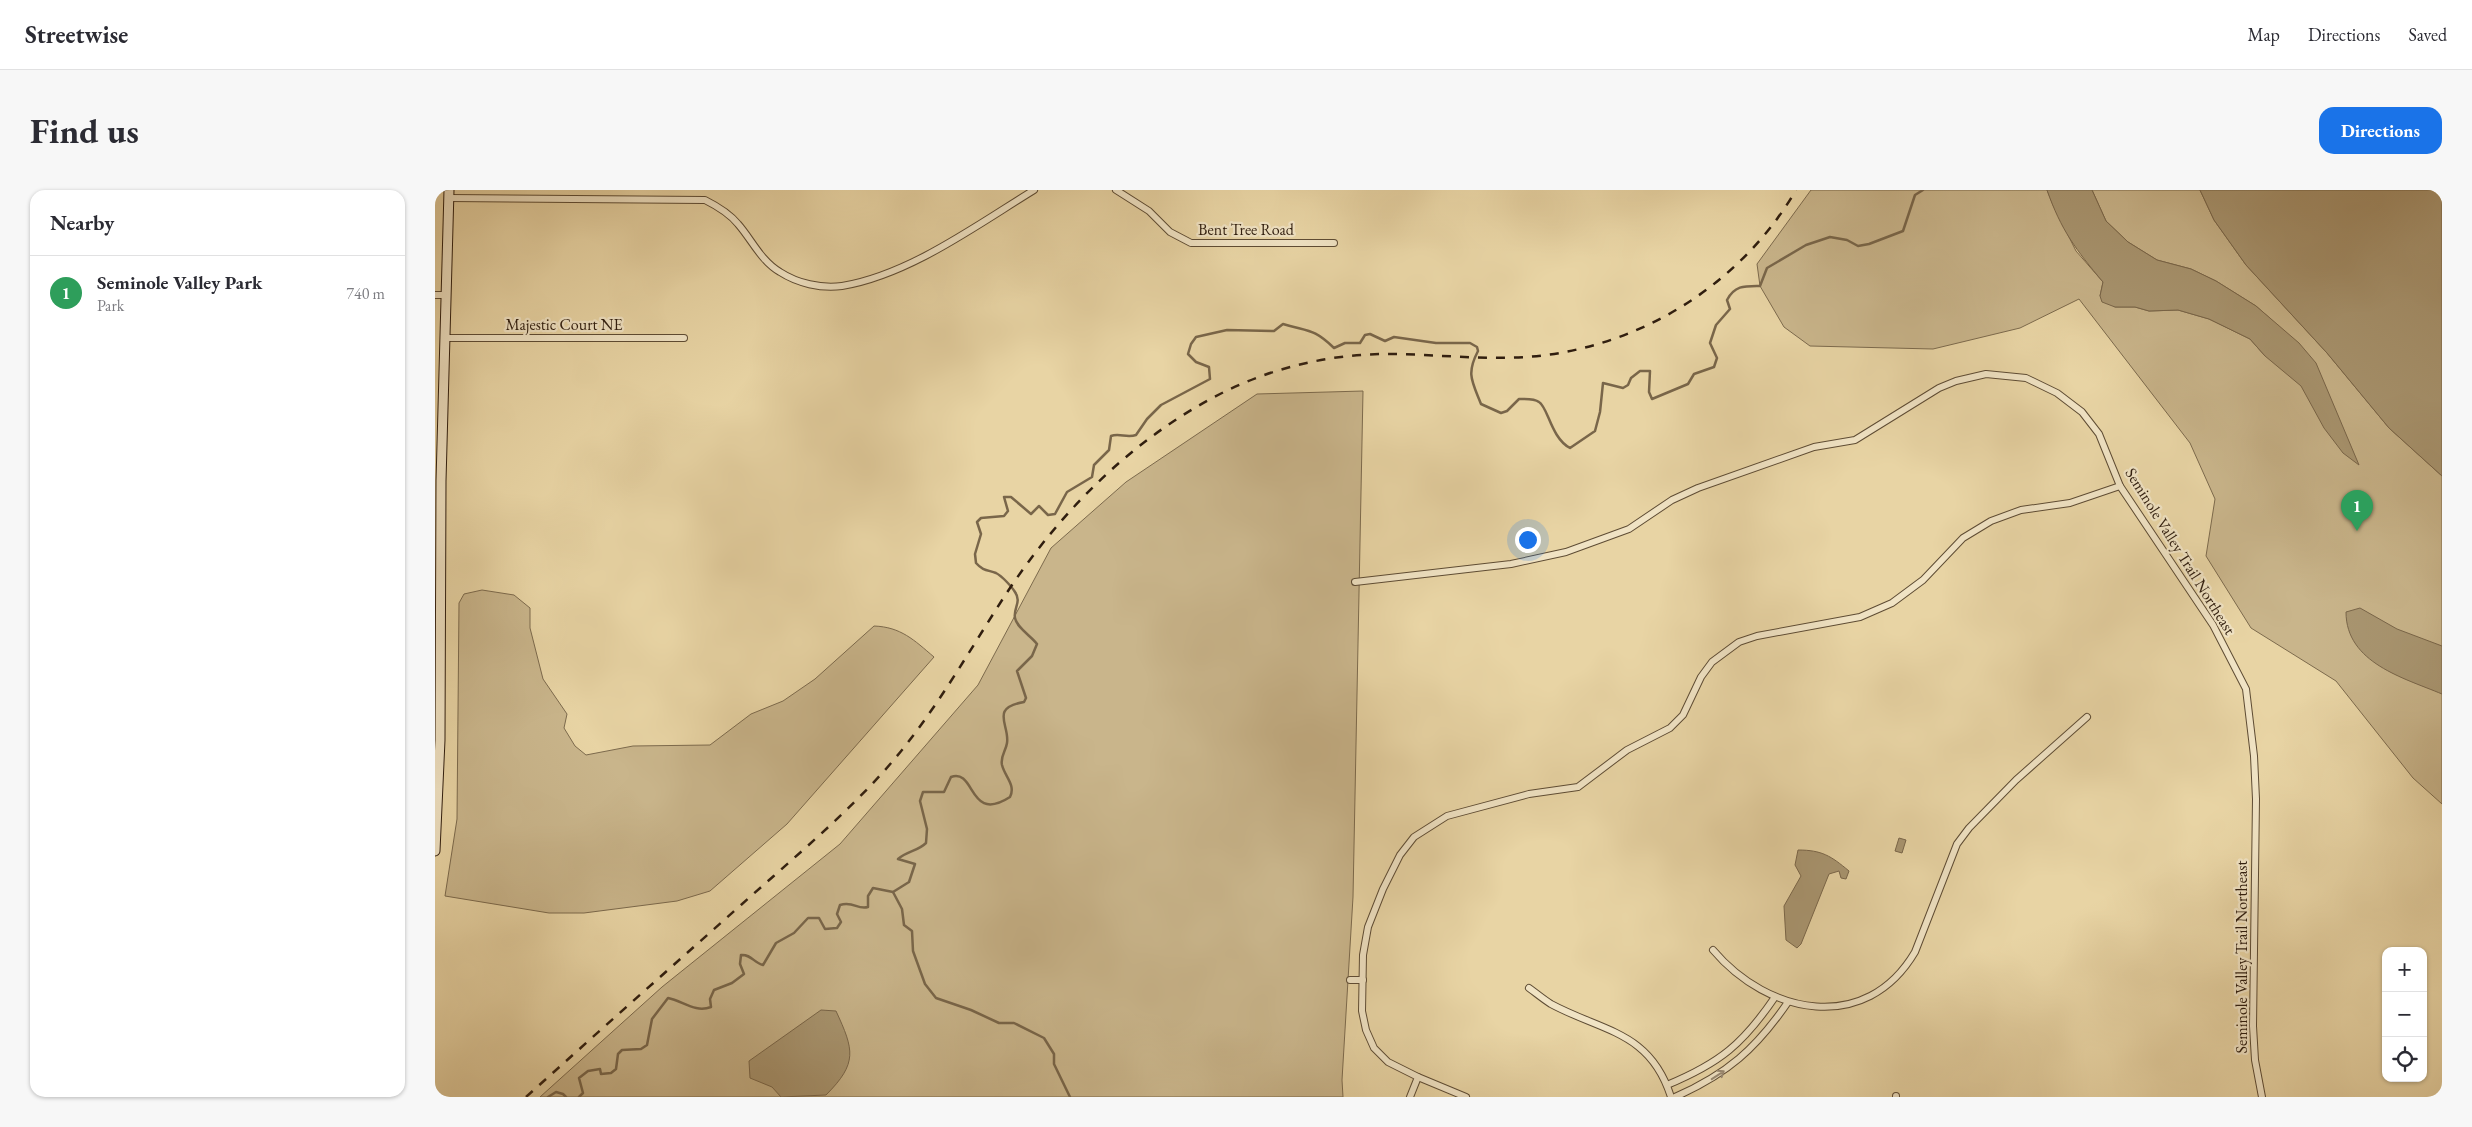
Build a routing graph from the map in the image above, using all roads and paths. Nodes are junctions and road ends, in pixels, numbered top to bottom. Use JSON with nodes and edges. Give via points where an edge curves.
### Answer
{"nodes":[{"id":1,"x":1034,"y":190,"type":"edge"},
{"id":2,"x":1116,"y":190,"type":"edge"},
{"id":3,"x":449,"y":194,"type":"edge"},
{"id":4,"x":1334,"y":243,"type":"dead end"},
{"id":5,"x":435,"y":295,"type":"edge"},
{"id":6,"x":445,"y":295,"type":"junction"},
{"id":7,"x":444,"y":338,"type":"junction"},
{"id":8,"x":684,"y":338,"type":"dead end"},
{"id":9,"x":438,"y":481,"type":"edge"},
{"id":10,"x":2120,"y":486,"type":"junction"},
{"id":11,"x":1355,"y":582,"type":"dead end"},
{"id":12,"x":2087,"y":717,"type":"dead end"},
{"id":13,"x":435,"y":851,"type":"edge"},
{"id":14,"x":1713,"y":950,"type":"dead end"},
{"id":15,"x":1350,"y":980,"type":"dead end"},
{"id":16,"x":1363,"y":980,"type":"junction"},
{"id":17,"x":1529,"y":988,"type":"dead end"},
{"id":18,"x":1775,"y":997,"type":"junction"},
{"id":19,"x":1788,"y":1002,"type":"junction"},
{"id":20,"x":1418,"y":1078,"type":"junction"},
{"id":21,"x":1667,"y":1086,"type":"junction"},
{"id":22,"x":1411,"y":1097,"type":"edge"},
{"id":23,"x":1466,"y":1097,"type":"edge"},
{"id":24,"x":1673,"y":1097,"type":"edge"},
{"id":25,"x":2261,"y":1097,"type":"edge"}],
"edges":[{"from":1,"to":3,"type":"street","via":[[911,262],[860,282],[825,286],[809,284],[779,272],[765,260],[738,224],[705,200]]},
{"from":2,"to":4,"type":"street","name":"Bent Tree Road","via":[[1149,211],[1171,232],[1191,243]]},
{"from":3,"to":6,"type":"street"},
{"from":5,"to":6,"type":"street"},
{"from":6,"to":7,"type":"street"},
{"from":7,"to":8,"type":"street","name":"Majestic Court NE"},
{"from":7,"to":9,"type":"street"},
{"from":9,"to":13,"type":"street","via":[[440,740]]},
{"from":10,"to":11,"type":"street","name":"Seminole Valley Trail Northeast","via":[[2099,434],[2082,412],[2057,392],[2026,378],[1986,374],[1939,388],[1855,440],[1814,447],[1699,488],[1672,500],[1629,529],[1566,552],[1511,564]]},
{"from":10,"to":16,"type":"street","via":[[2070,504],[2021,510],[1991,520],[1963,538],[1923,580],[1892,603],[1860,617],[1739,642],[1712,662],[1683,715],[1670,728],[1627,750],[1579,787],[1529,794],[1447,816],[1431,825],[1414,837],[1400,855],[1383,889],[1368,927]]},
{"from":10,"to":25,"type":"street","name":"Seminole Valley Trail Northeast","via":[[2213,625],[2246,689],[2256,799],[2253,1026]]},
{"from":12,"to":19,"type":"street","via":[[2016,780],[1957,844],[1915,952],[1891,982],[1875,994],[1841,1006],[1803,1006]]},
{"from":14,"to":18,"type":"street","via":[[1730,969]]},
{"from":15,"to":16,"type":"street"},
{"from":16,"to":20,"type":"street","via":[[1362,1011],[1374,1048],[1388,1062]]},
{"from":17,"to":21,"type":"street","via":[[1550,1003],[1631,1040],[1657,1067]]},
{"from":18,"to":19,"type":"street"},
{"from":18,"to":21,"type":"street","via":[[1747,1036],[1728,1052],[1712,1064]]},
{"from":24,"to":19,"type":"street","one_way":true,"via":[[1718,1076],[1737,1062],[1771,1026]]},
{"from":20,"to":22,"type":"street"},
{"from":20,"to":23,"type":"street"},
{"from":21,"to":24,"type":"street"}]}
